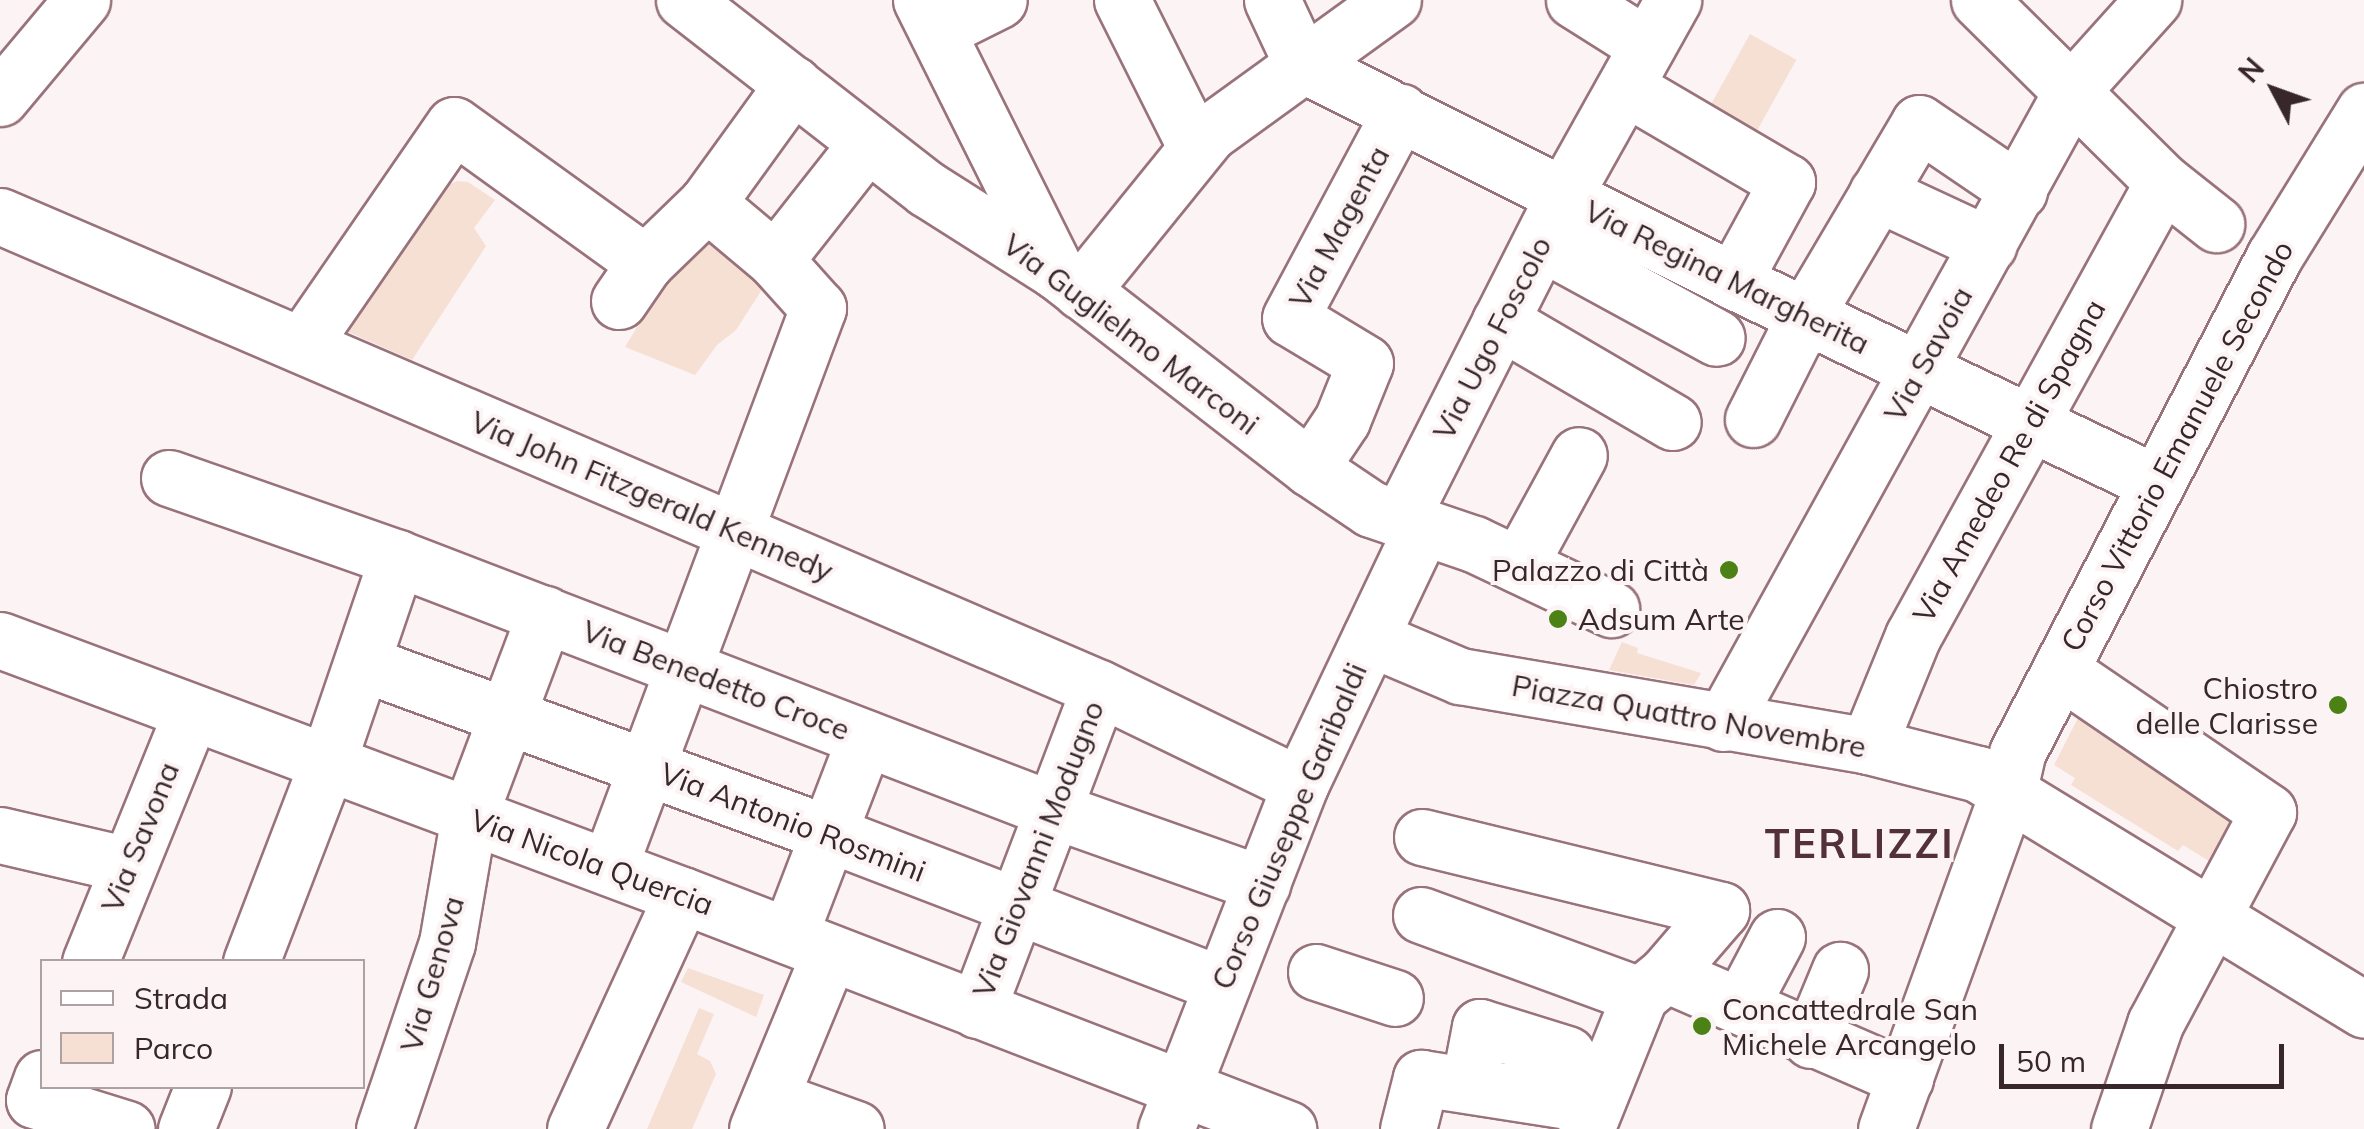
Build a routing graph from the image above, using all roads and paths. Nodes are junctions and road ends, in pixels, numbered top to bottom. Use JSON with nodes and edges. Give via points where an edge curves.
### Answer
{"nodes":[{"id":1,"x":82,"y":0,"type":"edge"},
{"id":2,"x":684,"y":0,"type":"edge"},
{"id":3,"x":999,"y":0,"type":"edge"},
{"id":4,"x":1122,"y":0,"type":"edge"},
{"id":5,"x":1272,"y":0,"type":"edge"},
{"id":6,"x":1393,"y":0,"type":"edge"},
{"id":7,"x":1574,"y":0,"type":"edge"},
{"id":8,"x":1979,"y":0,"type":"edge"},
{"id":9,"x":2129,"y":9,"type":"edge"},
{"id":10,"x":929,"y":16,"type":"edge"},
{"id":11,"x":1648,"y":44,"type":"edge"},
{"id":12,"x":1302,"y":64,"type":"junction"},
{"id":13,"x":792,"y":84,"type":"junction"},
{"id":14,"x":2073,"y":89,"type":"junction"},
{"id":15,"x":1,"y":96,"type":"edge"},
{"id":16,"x":2364,"y":111,"type":"edge"},
{"id":17,"x":1400,"y":112,"type":"junction"},
{"id":18,"x":867,"y":143,"type":"junction"},
{"id":19,"x":1196,"y":148,"type":"junction"},
{"id":20,"x":2163,"y":182,"type":"junction"},
{"id":21,"x":2019,"y":191,"type":"junction"},
{"id":22,"x":1877,"y":193,"type":"junction"},
{"id":23,"x":707,"y":202,"type":"junction"},
{"id":24,"x":0,"y":216,"type":"edge"},
{"id":25,"x":1552,"y":220,"type":"junction"},
{"id":26,"x":2244,"y":241,"type":"junction"},
{"id":27,"x":1989,"y":245,"type":"junction"},
{"id":28,"x":775,"y":260,"type":"junction"},
{"id":29,"x":1068,"y":281,"type":"junction"},
{"id":30,"x":1733,"y":282,"type":"junction"},
{"id":31,"x":1805,"y":316,"type":"junction"},
{"id":32,"x":1500,"y":321,"type":"junction"},
{"id":33,"x":1718,"y":338,"type":"dead end"},
{"id":34,"x":302,"y":345,"type":"junction"},
{"id":35,"x":1919,"y":371,"type":"junction"},
{"id":36,"x":1753,"y":419,"type":"dead end"},
{"id":37,"x":1673,"y":422,"type":"dead end"},
{"id":38,"x":2032,"y":424,"type":"junction"},
{"id":39,"x":1579,"y":454,"type":"dead end"},
{"id":40,"x":1310,"y":468,"type":"junction"},
{"id":41,"x":170,"y":478,"type":"dead end"},
{"id":42,"x":2156,"y":483,"type":"junction"},
{"id":43,"x":1411,"y":524,"type":"junction"},
{"id":44,"x":736,"y":532,"type":"junction"},
{"id":45,"x":397,"y":558,"type":"junction"},
{"id":46,"x":1520,"y":566,"type":"junction"},
{"id":47,"x":1611,"y":609,"type":"dead end"},
{"id":48,"x":546,"y":614,"type":"junction"},
{"id":49,"x":1370,"y":638,"type":"junction"},
{"id":50,"x":5,"y":657,"type":"edge"},
{"id":51,"x":362,"y":663,"type":"junction"},
{"id":52,"x":684,"y":667,"type":"junction"},
{"id":53,"x":2060,"y":670,"type":"junction"},
{"id":54,"x":1099,"y":688,"type":"junction"},
{"id":55,"x":191,"y":712,"type":"junction"},
{"id":56,"x":507,"y":715,"type":"junction"},
{"id":57,"x":1723,"y":722,"type":"junction"},
{"id":58,"x":865,"y":738,"type":"junction"},
{"id":59,"x":1868,"y":746,"type":"junction"},
{"id":60,"x":327,"y":764,"type":"junction"},
{"id":61,"x":647,"y":767,"type":"junction"},
{"id":62,"x":1300,"y":785,"type":"junction"},
{"id":63,"x":2009,"y":790,"type":"junction"},
{"id":64,"x":1053,"y":810,"type":"junction"},
{"id":65,"x":469,"y":816,"type":"junction"},
{"id":66,"x":827,"y":833,"type":"junction"},
{"id":67,"x":0,"y":834,"type":"edge"},
{"id":68,"x":1422,"y":837,"type":"dead end"},
{"id":69,"x":129,"y":865,"type":"junction"},
{"id":70,"x":609,"y":867,"type":"junction"},
{"id":71,"x":1262,"y":884,"type":"junction"},
{"id":72,"x":682,"y":895,"type":"junction"},
{"id":73,"x":1016,"y":908,"type":"junction"},
{"id":74,"x":1422,"y":915,"type":"dead end"},
{"id":75,"x":2212,"y":915,"type":"junction"},
{"id":76,"x":1777,"y":938,"type":"dead end"},
{"id":77,"x":810,"y":944,"type":"junction"},
{"id":78,"x":91,"y":959,"type":"edge"},
{"id":79,"x":252,"y":959,"type":"edge"},
{"id":80,"x":1840,"y":970,"type":"dead end"},
{"id":81,"x":1316,"y":972,"type":"dead end"},
{"id":82,"x":1653,"y":985,"type":"junction"},
{"id":83,"x":1222,"y":986,"type":"junction"},
{"id":84,"x":1395,"y":998,"type":"dead end"},
{"id":85,"x":1740,"y":1005,"type":"junction"},
{"id":86,"x":977,"y":1010,"type":"junction"},
{"id":87,"x":2364,"y":1010,"type":"edge"},
{"id":88,"x":1812,"y":1040,"type":"junction"},
{"id":89,"x":1567,"y":1054,"type":"dead end"},
{"id":90,"x":1905,"y":1078,"type":"junction"},
{"id":91,"x":40,"y":1084,"type":"edge"},
{"id":92,"x":1469,"y":1084,"type":"junction"},
{"id":93,"x":202,"y":1089,"type":"edge"},
{"id":94,"x":1174,"y":1108,"type":"edge"},
{"id":95,"x":763,"y":1113,"type":"edge"},
{"id":96,"x":1590,"y":1117,"type":"edge"},
{"id":97,"x":1273,"y":1123,"type":"edge"},
{"id":98,"x":128,"y":1129,"type":"edge"},
{"id":99,"x":186,"y":1129,"type":"edge"},
{"id":100,"x":384,"y":1129,"type":"edge"},
{"id":101,"x":575,"y":1129,"type":"edge"},
{"id":102,"x":856,"y":1129,"type":"edge"},
{"id":103,"x":1408,"y":1129,"type":"edge"},
{"id":104,"x":1886,"y":1129,"type":"edge"},
{"id":105,"x":2120,"y":1129,"type":"edge"}],
"edges":[{"from":1,"to":15,"type":"street"},
{"from":2,"to":13,"type":"street","name":"Via Guglielmo Marconi"},
{"from":3,"to":10,"type":"street"},
{"from":4,"to":19,"type":"street"},
{"from":5,"to":12,"type":"street"},
{"from":6,"to":12,"type":"street"},
{"from":7,"to":11,"type":"street"},
{"from":8,"to":14,"type":"street"},
{"from":9,"to":14,"type":"street","name":"Via Savoia"},
{"from":10,"to":29,"type":"street"},
{"from":11,"to":25,"type":"street","name":"Via Ugo Foscolo"},
{"from":11,"to":30,"type":"street","via":[[1787,182]]},
{"from":12,"to":17,"type":"street","name":"Via Regina Margherita"},
{"from":12,"to":19,"type":"street"},
{"from":13,"to":18,"type":"street","name":"Via Guglielmo Marconi"},
{"from":13,"to":23,"type":"street"},
{"from":14,"to":20,"type":"street"},
{"from":14,"to":21,"type":"street","name":"Via Savoia"},
{"from":16,"to":26,"type":"street","name":"Corso Vittorio Emanuele Secondo"},
{"from":17,"to":25,"type":"street","name":"Via Regina Margherita"},
{"from":17,"to":40,"type":"street","name":"Via Magenta","via":[[1290,318],[1365,363],[1342,420]]},
{"from":18,"to":28,"type":"street"},
{"from":18,"to":29,"type":"street","name":"Via Guglielmo Marconi"},
{"from":19,"to":29,"type":"street"},
{"from":20,"to":26,"type":"street"},
{"from":20,"to":38,"type":"street","name":"Via Amedeo Re di Spagna"},
{"from":21,"to":22,"type":"street","via":[[1919,123]]},
{"from":21,"to":27,"type":"street","name":"Via Savoia"},
{"from":22,"to":27,"type":"street"},
{"from":22,"to":31,"type":"street"},
{"from":23,"to":28,"type":"street"},
{"from":23,"to":34,"type":"street","via":[[632,282],[454,124]]},
{"from":24,"to":34,"type":"street","name":"Via John Fitzgerald Kennedy"},
{"from":25,"to":30,"type":"street","name":"Via Regina Margherita"},
{"from":25,"to":32,"type":"street","name":"Via Ugo Foscolo"},
{"from":25,"to":33,"type":"street"},
{"from":26,"to":42,"type":"street","name":"Corso Vittorio Emanuele Secondo"},
{"from":27,"to":35,"type":"street","name":"Via Savoia"},
{"from":28,"to":44,"type":"street","via":[[818,308]]},
{"from":29,"to":40,"type":"street","name":"Via Guglielmo Marconi"},
{"from":30,"to":31,"type":"street","name":"Via Regina Margherita"},
{"from":31,"to":35,"type":"street","name":"Via Regina Margherita"},
{"from":31,"to":36,"type":"street"},
{"from":32,"to":37,"type":"street"},
{"from":32,"to":43,"type":"street","name":"Via Ugo Foscolo"},
{"from":34,"to":44,"type":"street","name":"Via John Fitzgerald Kennedy"},
{"from":35,"to":38,"type":"street","name":"Via Regina Margherita"},
{"from":35,"to":57,"type":"street","name":"Via Savoia"},
{"from":38,"to":42,"type":"street","name":"Via Regina Margherita"},
{"from":38,"to":59,"type":"street","name":"Via Amedeo Re di Spagna","via":[[1913,636]]},
{"from":39,"to":46,"type":"street"},
{"from":40,"to":43,"type":"street","name":"Via Guglielmo Marconi","via":[[1370,510]]},
{"from":41,"to":45,"type":"street","name":"Via Benedetto Croce"},
{"from":42,"to":53,"type":"street","name":"Corso Vittorio Emanuele Secondo"},
{"from":43,"to":46,"type":"street","name":"Via Guglielmo Marconi"},
{"from":43,"to":49,"type":"street","name":"Corso Giuseppe Garibaldi"},
{"from":44,"to":52,"type":"street"},
{"from":44,"to":54,"type":"street","name":"Via John Fitzgerald Kennedy"},
{"from":45,"to":48,"type":"street","name":"Via Benedetto Croce"},
{"from":45,"to":51,"type":"street"},
{"from":46,"to":47,"type":"street","name":"Via Guglielmo Marconi"},
{"from":48,"to":52,"type":"street","name":"Via Benedetto Croce"},
{"from":48,"to":56,"type":"street","name":"Via Genova"},
{"from":49,"to":57,"type":"street","name":"Piazza Quattro Novembre","via":[[1460,676]]},
{"from":49,"to":62,"type":"street","name":"Corso Giuseppe Garibaldi"},
{"from":50,"to":55,"type":"street","name":"Via Nicola Quercia"},
{"from":51,"to":56,"type":"street","name":"Via Antonio Rosmini"},
{"from":51,"to":60,"type":"street"},
{"from":52,"to":58,"type":"street","name":"Via Benedetto Croce"},
{"from":52,"to":61,"type":"street"},
{"from":53,"to":63,"type":"street","name":"Corso Vittorio Emanuele Secondo","via":[[2017,753]]},
{"from":53,"to":75,"type":"street","via":[[2268,812]]},
{"from":54,"to":62,"type":"street","name":"Via John Fitzgerald Kennedy"},
{"from":54,"to":64,"type":"street","name":"Via Giovanni Modugno"},
{"from":55,"to":60,"type":"street","name":"Via Nicola Quercia"},
{"from":55,"to":69,"type":"street","name":"Via Savona"},
{"from":56,"to":61,"type":"street","name":"Via Antonio Rosmini"},
{"from":56,"to":65,"type":"street","name":"Via Genova"},
{"from":57,"to":59,"type":"street","name":"Piazza Quattro Novembre"},
{"from":58,"to":64,"type":"street","name":"Via Benedetto Croce"},
{"from":58,"to":66,"type":"street"},
{"from":59,"to":63,"type":"street","name":"Piazza Quattro Novembre","via":[[1930,759]]},
{"from":60,"to":65,"type":"street","name":"Via Nicola Quercia"},
{"from":60,"to":79,"type":"street"},
{"from":61,"to":66,"type":"street","name":"Via Antonio Rosmini"},
{"from":61,"to":70,"type":"street"},
{"from":62,"to":71,"type":"street","name":"Corso Giuseppe Garibaldi"},
{"from":63,"to":75,"type":"street","name":"Piazza Quattro Novembre"},
{"from":63,"to":90,"type":"street","name":"Corso Vittorio Emanuele Secondo"},
{"from":64,"to":71,"type":"street","name":"Via Benedetto Croce"},
{"from":64,"to":73,"type":"street","name":"Via Giovanni Modugno"},
{"from":65,"to":70,"type":"street","name":"Via Nicola Quercia"},
{"from":65,"to":100,"type":"street","name":"Via Genova","via":[[447,943]]},
{"from":66,"to":73,"type":"street","name":"Via Antonio Rosmini"},
{"from":66,"to":77,"type":"street"},
{"from":67,"to":69,"type":"street"},
{"from":68,"to":82,"type":"street","via":[[1720,910]]},
{"from":69,"to":78,"type":"street","name":"Via Savona"},
{"from":70,"to":72,"type":"street","name":"Via Nicola Quercia"},
{"from":71,"to":83,"type":"street","name":"Corso Giuseppe Garibaldi"},
{"from":72,"to":77,"type":"street","name":"Via Nicola Quercia"},
{"from":72,"to":101,"type":"street"},
{"from":73,"to":83,"type":"street","name":"Via Antonio Rosmini"},
{"from":73,"to":86,"type":"street","name":"Via Giovanni Modugno"},
{"from":74,"to":82,"type":"street"},
{"from":75,"to":87,"type":"street","name":"Piazza Quattro Novembre"},
{"from":75,"to":105,"type":"street","via":[[2155,1024]]},
{"from":76,"to":85,"type":"street"},
{"from":77,"to":86,"type":"street","name":"Via Nicola Quercia"},
{"from":77,"to":95,"type":"street"},
{"from":80,"to":88,"type":"street"},
{"from":81,"to":84,"type":"street"},
{"from":82,"to":85,"type":"street"},
{"from":82,"to":96,"type":"street"},
{"from":83,"to":94,"type":"street","name":"Corso Giuseppe Garibaldi"},
{"from":85,"to":88,"type":"street"},
{"from":86,"to":94,"type":"street","name":"Via Nicola Quercia"},
{"from":88,"to":90,"type":"street"},
{"from":89,"to":92,"type":"street","via":[[1480,1027]]},
{"from":90,"to":104,"type":"street","name":"Corso Vittorio Emanuele Secondo"},
{"from":91,"to":98,"type":"street","via":[[34,1100]]},
{"from":92,"to":96,"type":"street"},
{"from":92,"to":103,"type":"street","via":[[1421,1078]]},
{"from":93,"to":99,"type":"street"},
{"from":94,"to":97,"type":"street","name":"Via Nicola Quercia"},
{"from":95,"to":102,"type":"street"}]}
